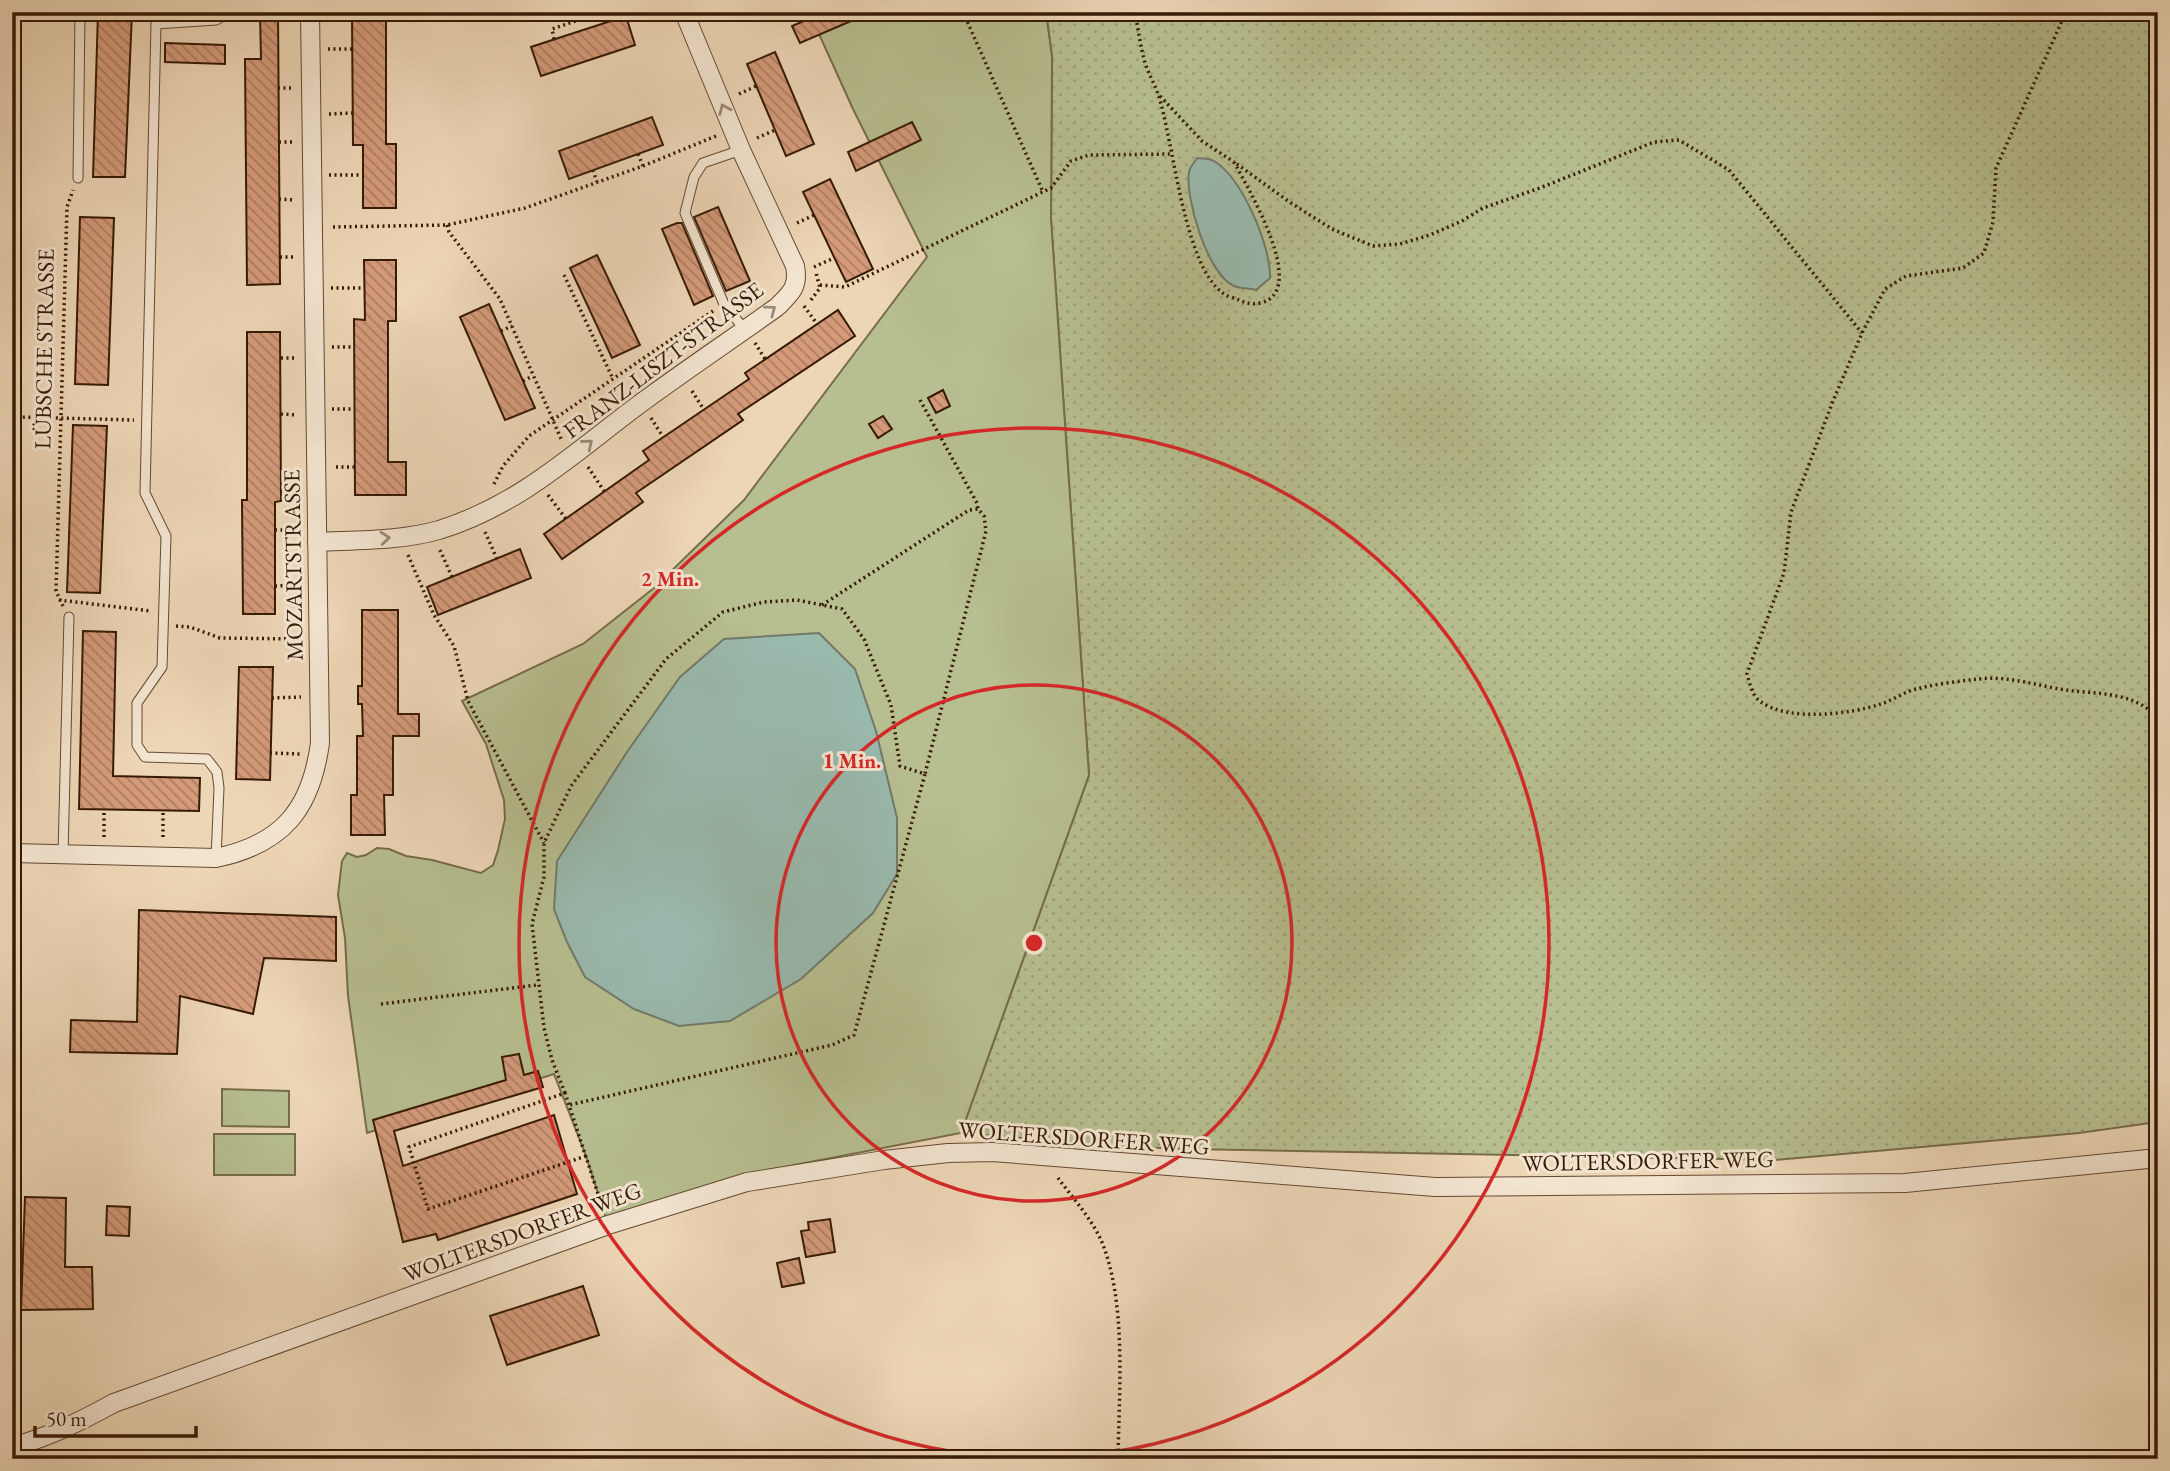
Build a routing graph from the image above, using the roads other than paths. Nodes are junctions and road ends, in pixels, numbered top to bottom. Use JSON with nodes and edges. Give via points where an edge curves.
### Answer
{"nodes":[{"id":1,"x":80,"y":12,"type":"edge"},
{"id":2,"x":230,"y":12,"type":"edge"},
{"id":3,"x":310,"y":12,"type":"edge"},
{"id":4,"x":684,"y":12,"type":"edge"},
{"id":5,"x":741,"y":150,"type":"junction"},
{"id":6,"x":78,"y":178,"type":"road end"},
{"id":7,"x":749,"y":336,"type":"junction"},
{"id":8,"x":317,"y":542,"type":"junction"},
{"id":9,"x":69,"y":617,"type":"road end"},
{"id":10,"x":12,"y":853,"type":"edge"},
{"id":11,"x":63,"y":854,"type":"junction"},
{"id":12,"x":216,"y":858,"type":"junction"},
{"id":13,"x":2158,"y":1158,"type":"edge"},
{"id":14,"x":12,"y":1447,"type":"edge"}],
"edges":[{"from":1,"to":6,"type":"lane"},
{"from":2,"to":12,"type":"lane","via":[[216,20],[156,24],[145,493],[166,536],[164,612],[162,667],[137,703],[137,745],[145,757],[207,759],[217,772]]},
{"from":3,"to":8,"type":"street","name":"MOZARTSTRASSE"},
{"from":5,"to":4,"type":"street","name":"FRANZ-LISZT-STRASSE","one_way":true},
{"from":7,"to":5,"type":"street","name":"FRANZ-LISZT-STRASSE","one_way":true,"via":[[794,288],[797,279]]},
{"from":5,"to":7,"type":"lane","via":[[704,163],[694,177],[685,213],[724,304]]},
{"from":8,"to":7,"type":"street","name":"FRANZ-LISZT-STRASSE","one_way":true,"via":[[413,535],[482,520],[578,462],[640,403]]},
{"from":8,"to":12,"type":"street","name":"MOZARTSTRASSE","via":[[320,743],[316,770],[308,794],[278,833],[259,845]]},
{"from":9,"to":11,"type":"lane"},
{"from":10,"to":11,"type":"street","name":"MOZARTSTRASSE"},
{"from":11,"to":12,"type":"street","name":"MOZARTSTRASSE"},
{"from":13,"to":14,"type":"street","name":"WOLTERSDORFER WEG","via":[[1905,1183],[1436,1187],[992,1152],[884,1160],[747,1182],[608,1225],[114,1403],[73,1425]]}]}
